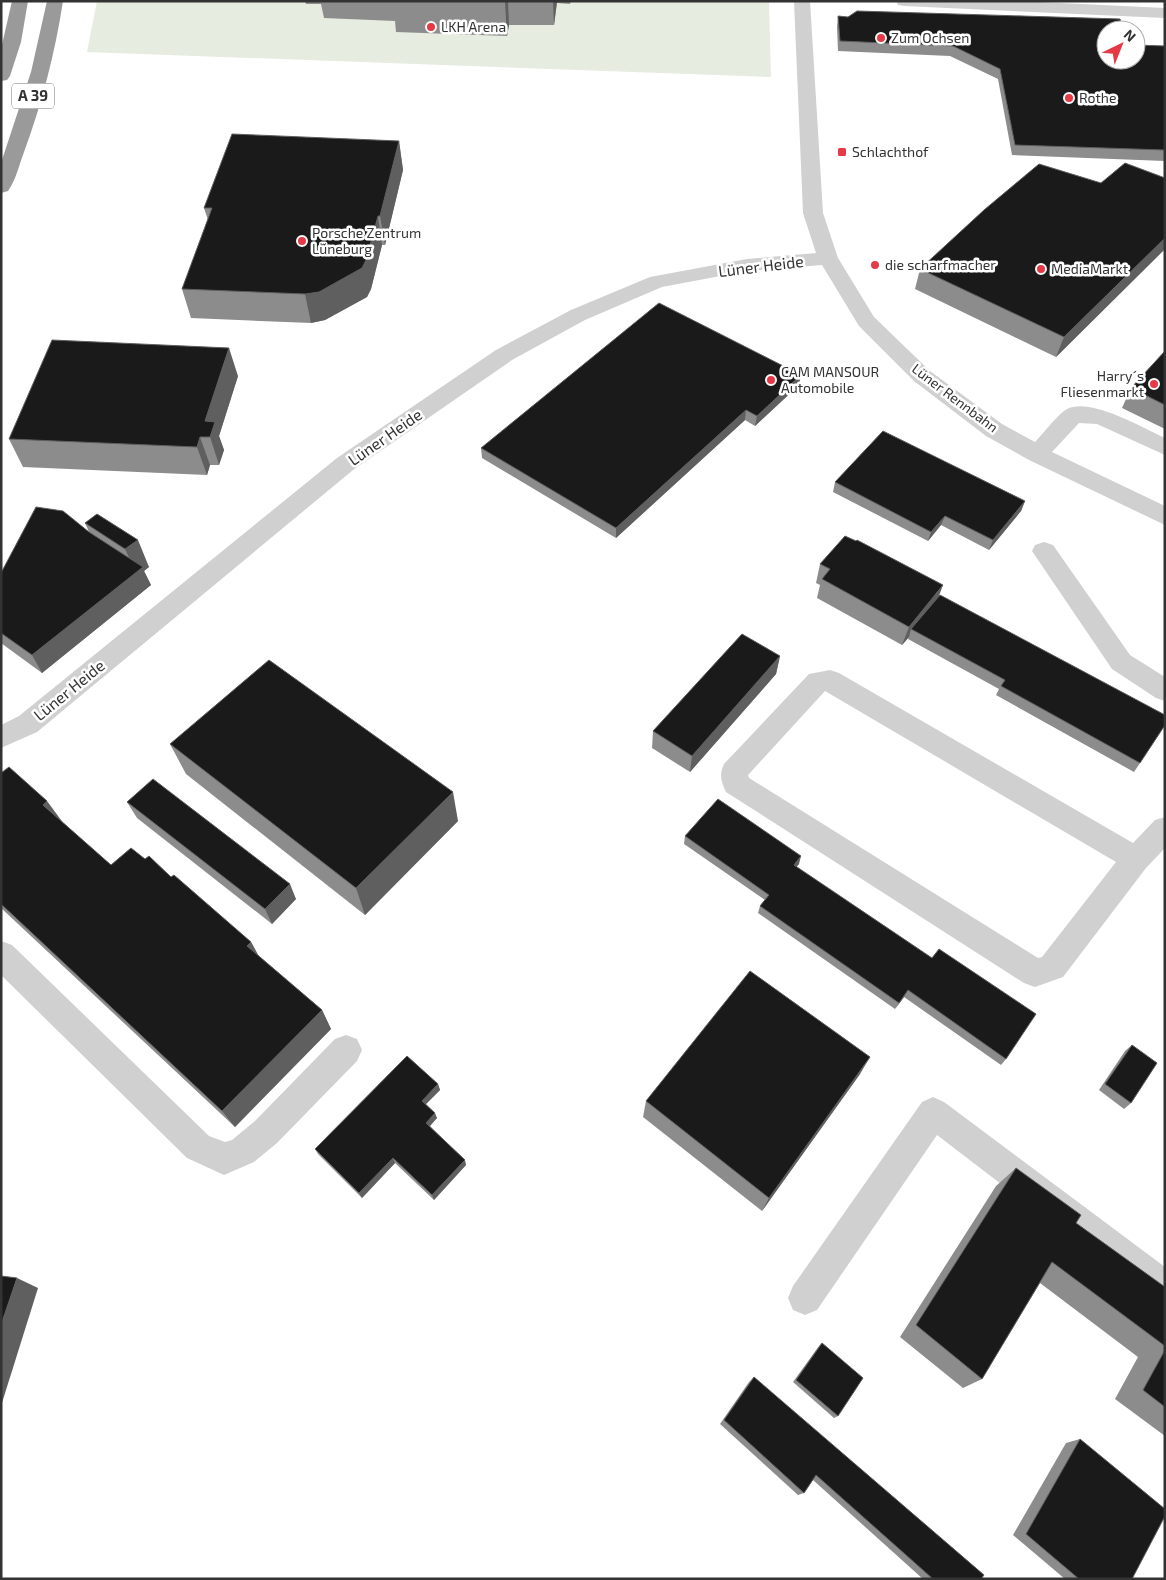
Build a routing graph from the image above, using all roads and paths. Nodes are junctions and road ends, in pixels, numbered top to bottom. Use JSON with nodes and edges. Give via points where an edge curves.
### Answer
{"nodes":[{"id":1,"x":20,"y":1,"type":"edge"},
{"id":2,"x":55,"y":1,"type":"edge"},
{"id":3,"x":802,"y":1,"type":"edge"},
{"id":4,"x":904,"y":1,"type":"edge"},
{"id":5,"x":1165,"y":13,"type":"edge"},
{"id":6,"x":1,"y":76,"type":"edge"},
{"id":7,"x":1,"y":187,"type":"edge"},
{"id":8,"x":828,"y":258,"type":"junction"},
{"id":9,"x":1165,"y":447,"type":"edge"},
{"id":10,"x":1037,"y":454,"type":"junction"},
{"id":11,"x":1165,"y":516,"type":"edge"},
{"id":12,"x":1044,"y":551,"type":"dead end"},
{"id":13,"x":1165,"y":691,"type":"edge"},
{"id":14,"x":1,"y":736,"type":"edge"},
{"id":15,"x":1165,"y":829,"type":"edge"},
{"id":16,"x":1136,"y":859,"type":"junction"},
{"id":17,"x":1,"y":956,"type":"edge"},
{"id":18,"x":346,"y":1050,"type":"dead end"},
{"id":19,"x":1165,"y":1288,"type":"edge"},
{"id":20,"x":805,"y":1298,"type":"dead end"}],
"edges":[{"from":1,"to":6,"type":"highway","number":"A 39"},
{"from":2,"to":7,"type":"highway","number":"A 39","via":[[35,91],[18,147]]},
{"from":3,"to":8,"type":"street","name":"Lüner Rennbahn","via":[[813,213]]},
{"from":4,"to":5,"type":"street"},
{"from":8,"to":10,"type":"street","name":"Lüner Rennbahn","via":[[866,321],[922,376],[994,430]]},
{"from":8,"to":14,"type":"street","name":"Lüner Heide","via":[[747,265],[657,282],[578,315],[504,354],[345,464],[28,724]]},
{"from":9,"to":10,"type":"street","via":[[1101,417],[1074,415]]},
{"from":10,"to":11,"type":"street","name":"Lüner Rennbahn"},
{"from":12,"to":13,"type":"street","via":[[1121,662]]},
{"from":15,"to":16,"type":"street"},
{"from":16,"to":16,"type":"street","via":[[1052,967],[1035,973],[736,784],[734,772],[818,681],[830,680]]},
{"from":17,"to":18,"type":"street","via":[[198,1147],[224,1158],[243,1151],[266,1132]]},
{"from":19,"to":20,"type":"street","via":[[934,1113]]}]}
